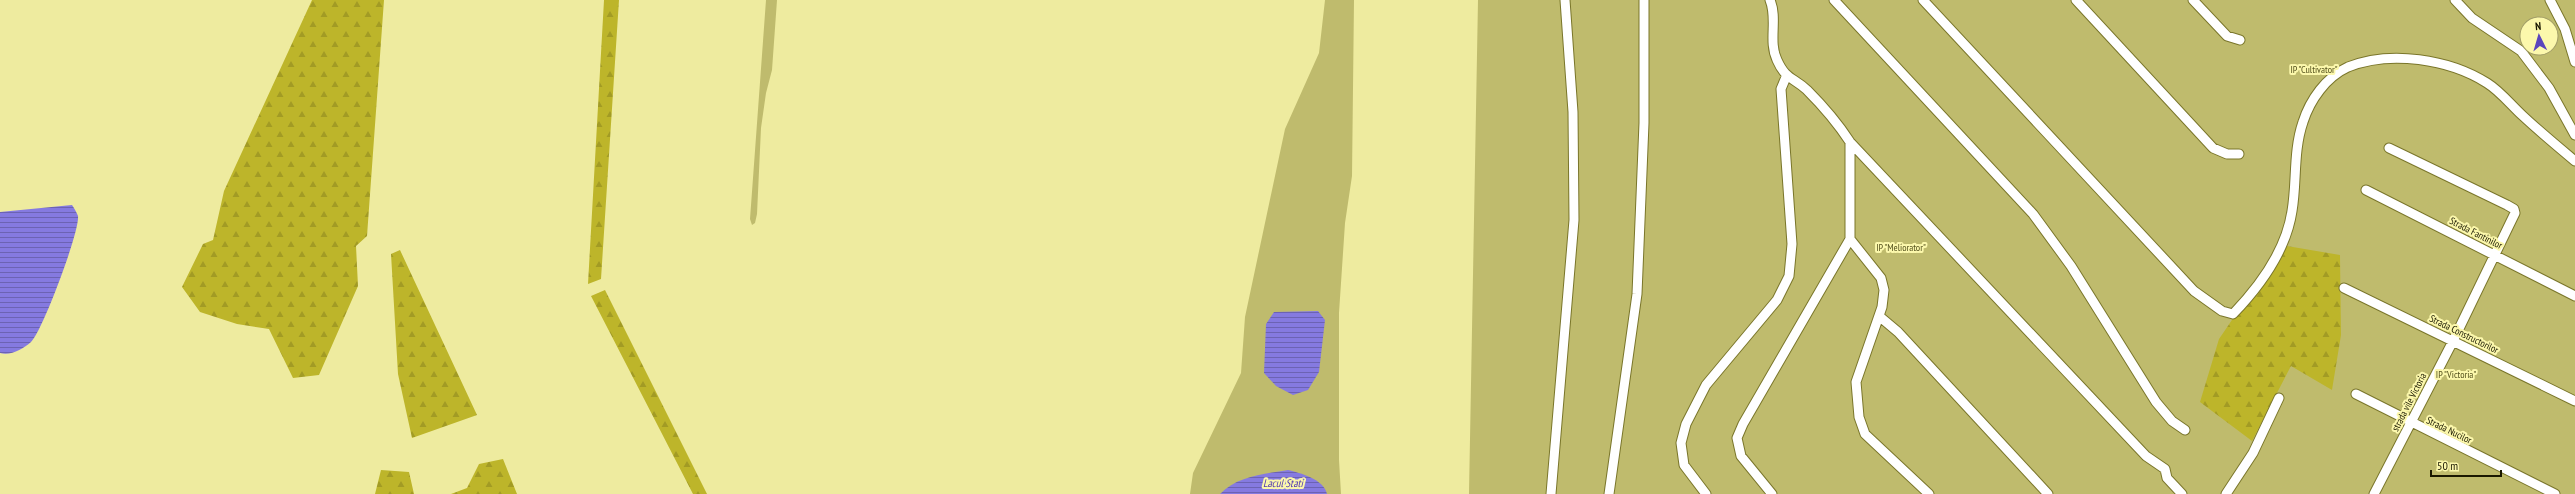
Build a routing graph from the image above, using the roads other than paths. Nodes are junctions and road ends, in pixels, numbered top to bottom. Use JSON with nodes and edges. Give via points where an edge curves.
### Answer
{"nodes":[{"id":1,"x":1565,"y":0,"type":"edge"},
{"id":2,"x":1644,"y":0,"type":"edge"},
{"id":3,"x":1770,"y":0,"type":"edge"},
{"id":4,"x":1834,"y":0,"type":"edge"},
{"id":5,"x":1923,"y":0,"type":"edge"},
{"id":6,"x":2076,"y":0,"type":"edge"},
{"id":7,"x":2193,"y":0,"type":"edge"},
{"id":8,"x":2455,"y":0,"type":"edge"},
{"id":9,"x":2550,"y":0,"type":"edge"},
{"id":10,"x":2240,"y":40,"type":"dead end"},
{"id":11,"x":2575,"y":62,"type":"edge"},
{"id":12,"x":1786,"y":77,"type":"junction"},
{"id":13,"x":2575,"y":135,"type":"edge"},
{"id":14,"x":1850,"y":142,"type":"junction"},
{"id":15,"x":2389,"y":148,"type":"dead end"},
{"id":16,"x":2239,"y":154,"type":"dead end"},
{"id":17,"x":2575,"y":161,"type":"edge"},
{"id":18,"x":2366,"y":190,"type":"dead end"},
{"id":19,"x":1850,"y":239,"type":"junction"},
{"id":20,"x":2494,"y":255,"type":"junction"},
{"id":21,"x":2344,"y":288,"type":"dead end"},
{"id":22,"x":2575,"y":296,"type":"edge"},
{"id":23,"x":1879,"y":316,"type":"junction"},
{"id":24,"x":2453,"y":341,"type":"junction"},
{"id":25,"x":2356,"y":394,"type":"dead end"},
{"id":26,"x":2280,"y":398,"type":"dead end"},
{"id":27,"x":2575,"y":401,"type":"edge"},
{"id":28,"x":2411,"y":423,"type":"junction"},
{"id":29,"x":2185,"y":430,"type":"dead end"},
{"id":30,"x":1551,"y":494,"type":"edge"},
{"id":31,"x":1609,"y":494,"type":"edge"},
{"id":32,"x":1706,"y":494,"type":"edge"},
{"id":33,"x":1772,"y":494,"type":"edge"},
{"id":34,"x":1929,"y":494,"type":"edge"},
{"id":35,"x":2048,"y":494,"type":"edge"},
{"id":36,"x":2182,"y":494,"type":"edge"},
{"id":37,"x":2226,"y":494,"type":"edge"},
{"id":38,"x":2374,"y":494,"type":"edge"},
{"id":39,"x":2555,"y":494,"type":"edge"}],
"edges":[{"from":1,"to":30,"type":"street","via":[[1574,112],[1574,220]]},
{"from":2,"to":31,"type":"street","via":[[1644,123],[1637,294]]},
{"from":3,"to":12,"type":"street","via":[[1773,8],[1776,59]]},
{"from":4,"to":29,"type":"street","via":[[2033,214],[2072,266],[2156,402],[2172,421]]},
{"from":5,"to":17,"type":"street","via":[[2194,291],[2222,311],[2233,314],[2275,261],[2286,234],[2292,212],[2298,140],[2314,97],[2328,82],[2347,68],[2393,58],[2435,62],[2464,70],[2489,84]]},
{"from":6,"to":16,"type":"street","via":[[2213,148],[2226,154]]},
{"from":7,"to":10,"type":"street","via":[[2227,36]]},
{"from":8,"to":13,"type":"street","via":[[2472,18],[2521,51],[2549,88]]},
{"from":9,"to":11,"type":"street","via":[[2565,29]]},
{"from":12,"to":14,"type":"street","via":[[1804,88],[1827,110]]},
{"from":12,"to":32,"type":"street","via":[[1781,89],[1792,244],[1789,276],[1777,300],[1706,385],[1686,424],[1681,443],[1684,465]]},
{"from":14,"to":19,"type":"street"},
{"from":14,"to":36,"type":"street","via":[[2141,451],[2165,469],[2167,478]]},
{"from":15,"to":20,"type":"street","name":"strada vile Victoria","via":[[2514,209],[2515,213]]},
{"from":18,"to":20,"type":"street","name":"Strada Fantinilor"},
{"from":19,"to":23,"type":"street","via":[[1881,278],[1884,290]]},
{"from":19,"to":33,"type":"street","via":[[1737,438],[1741,456]]},
{"from":20,"to":22,"type":"street","name":"Strada Fantinilor"},
{"from":20,"to":24,"type":"street","name":"strada vile Victoria"},
{"from":21,"to":24,"type":"street","name":"Strada Constructorilor"},
{"from":23,"to":34,"type":"street","via":[[1856,382],[1859,417],[1865,434]]},
{"from":23,"to":35,"type":"street","via":[[1898,332]]},
{"from":24,"to":27,"type":"street","name":"Strada Constructorilor"},
{"from":24,"to":28,"type":"street","name":"strada vile Victoria"},
{"from":25,"to":28,"type":"street","name":"Strada Nucilor"},
{"from":26,"to":37,"type":"street","via":[[2253,453]]},
{"from":28,"to":38,"type":"street","name":"strada vile Victoria"},
{"from":28,"to":39,"type":"street","name":"Strada Nucilor"}]}
